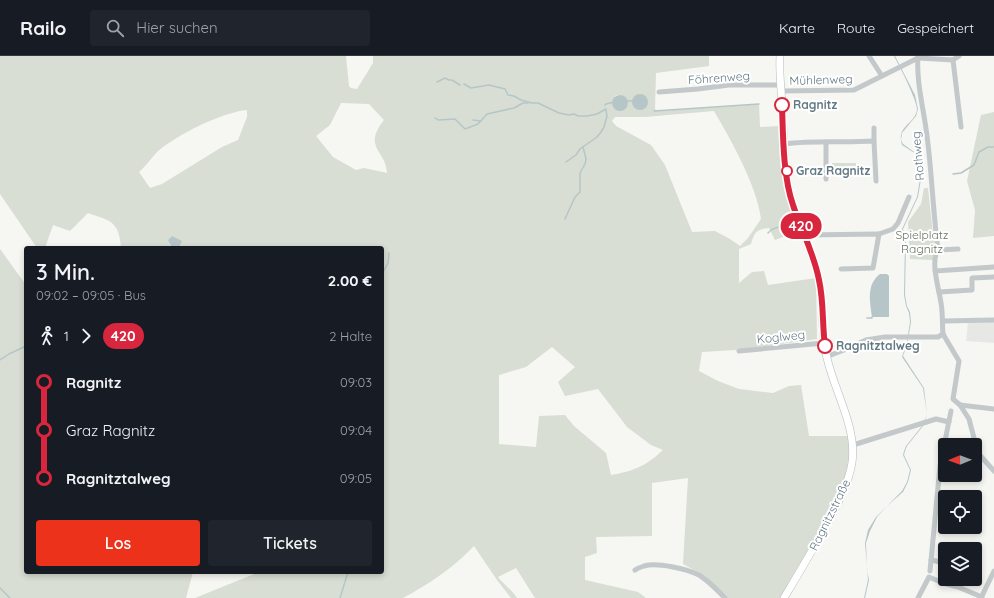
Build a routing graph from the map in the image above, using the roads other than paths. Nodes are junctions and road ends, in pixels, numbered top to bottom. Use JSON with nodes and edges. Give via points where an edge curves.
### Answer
{"nodes":[{"id":1,"x":780,"y":56,"type":"edge"},
{"id":2,"x":869,"y":56,"type":"edge"},
{"id":3,"x":959,"y":56,"type":"edge"},
{"id":4,"x":918,"y":57,"type":"edge"},
{"id":5,"x":953,"y":60,"type":"junction"},
{"id":6,"x":882,"y":76,"type":"junction"},
{"id":7,"x":781,"y":88,"type":"junction"},
{"id":8,"x":658,"y":92,"type":"dead end"},
{"id":9,"x":874,"y":128,"type":"dead end"},
{"id":10,"x":961,"y":128,"type":"dead end"},
{"id":11,"x":874,"y":141,"type":"junction"},
{"id":12,"x":826,"y":142,"type":"junction"},
{"id":13,"x":784,"y":144,"type":"junction"},
{"id":14,"x":826,"y":179,"type":"dead end"},
{"id":15,"x":876,"y":182,"type":"dead end"},
{"id":16,"x":909,"y":197,"type":"dead end"},
{"id":17,"x":879,"y":234,"type":"junction"},
{"id":18,"x":805,"y":235,"type":"junction"},
{"id":19,"x":958,"y":249,"type":"dead end"},
{"id":20,"x":937,"y":251,"type":"junction"},
{"id":21,"x":994,"y":268,"type":"edge"},
{"id":22,"x":842,"y":269,"type":"dead end"},
{"id":23,"x":935,"y":271,"type":"junction"},
{"id":24,"x":994,"y":277,"type":"edge"},
{"id":25,"x":939,"y":292,"type":"junction"},
{"id":26,"x":994,"y":320,"type":"edge"},
{"id":27,"x":943,"y":321,"type":"junction"},
{"id":28,"x":943,"y":334,"type":"junction"},
{"id":29,"x":824,"y":343,"type":"junction"},
{"id":30,"x":739,"y":351,"type":"dead end"},
{"id":31,"x":826,"y":357,"type":"junction"},
{"id":32,"x":960,"y":405,"type":"junction"},
{"id":33,"x":994,"y":409,"type":"edge"},
{"id":34,"x":951,"y":411,"type":"dead end"},
{"id":35,"x":949,"y":422,"type":"junction"},
{"id":36,"x":853,"y":445,"type":"junction"},
{"id":37,"x":994,"y":471,"type":"edge"},
{"id":38,"x":931,"y":560,"type":"junction"},
{"id":39,"x":938,"y":562,"type":"edge"},
{"id":40,"x":635,"y":570,"type":"dead end"},
{"id":41,"x":930,"y":570,"type":"dead end"},
{"id":42,"x":994,"y":571,"type":"edge"},
{"id":43,"x":725,"y":598,"type":"edge"},
{"id":44,"x":784,"y":598,"type":"edge"},
{"id":45,"x":918,"y":598,"type":"edge"},
{"id":46,"x":981,"y":598,"type":"edge"}],
"edges":[{"from":1,"to":7,"type":"main road","name":"Ragnitzstraße"},
{"from":2,"to":6,"type":"street"},
{"from":3,"to":5,"type":"street"},
{"from":4,"to":5,"type":"street"},
{"from":4,"to":6,"type":"street","name":"Mühlenweg"},
{"from":4,"to":20,"type":"street","name":"Rothweg"},
{"from":5,"to":10,"type":"street"},
{"from":6,"to":7,"type":"street","name":"Mühlenweg","via":[[854,90]]},
{"from":7,"to":8,"type":"street","name":"Föhrenweg","via":[[729,85]]},
{"from":7,"to":13,"type":"main road","name":"Ragnitzstraße"},
{"from":9,"to":11,"type":"street"},
{"from":11,"to":12,"type":"street"},
{"from":11,"to":15,"type":"street"},
{"from":12,"to":13,"type":"street"},
{"from":12,"to":14,"type":"street"},
{"from":13,"to":18,"type":"main road","name":"Ragnitzstraße","via":[[792,204]]},
{"from":16,"to":17,"type":"street","via":[[898,223],[893,229]]},
{"from":17,"to":18,"type":"street"},
{"from":17,"to":22,"type":"street","via":[[873,268]]},
{"from":18,"to":29,"type":"main road","name":"Ragnitzstraße","via":[[820,280]]},
{"from":19,"to":20,"type":"street"},
{"from":20,"to":23,"type":"street","name":"Rothweg"},
{"from":21,"to":23,"type":"street"},
{"from":23,"to":25,"type":"street","name":"Rothweg"},
{"from":24,"to":25,"type":"street","via":[[972,278],[972,290]]},
{"from":25,"to":27,"type":"street","name":"Rothweg"},
{"from":26,"to":27,"type":"street"},
{"from":27,"to":28,"type":"street","name":"Rothweg"},
{"from":28,"to":31,"type":"street","via":[[938,337],[885,337],[866,340]]},
{"from":28,"to":32,"type":"street","via":[[959,359],[954,399]]},
{"from":29,"to":30,"type":"street","name":"Koglweg"},
{"from":29,"to":31,"type":"main road","name":"Ragnitzstraße"},
{"from":31,"to":36,"type":"main road","name":"Ragnitzstraße"},
{"from":32,"to":33,"type":"street"},
{"from":32,"to":37,"type":"street","via":[[971,425],[978,452]]},
{"from":34,"to":35,"type":"street"},
{"from":35,"to":36,"type":"street","via":[[936,419]]},
{"from":35,"to":38,"type":"street","via":[[940,466]]},
{"from":36,"to":44,"type":"main road","name":"Ragnitzstraße","via":[[847,484]]},
{"from":38,"to":39,"type":"street"},
{"from":38,"to":41,"type":"street"},
{"from":40,"to":43,"type":"street","via":[[653,565],[690,572],[707,581]]},
{"from":42,"to":46,"type":"street"},
{"from":45,"to":46,"type":"street","via":[[929,576]]}]}
